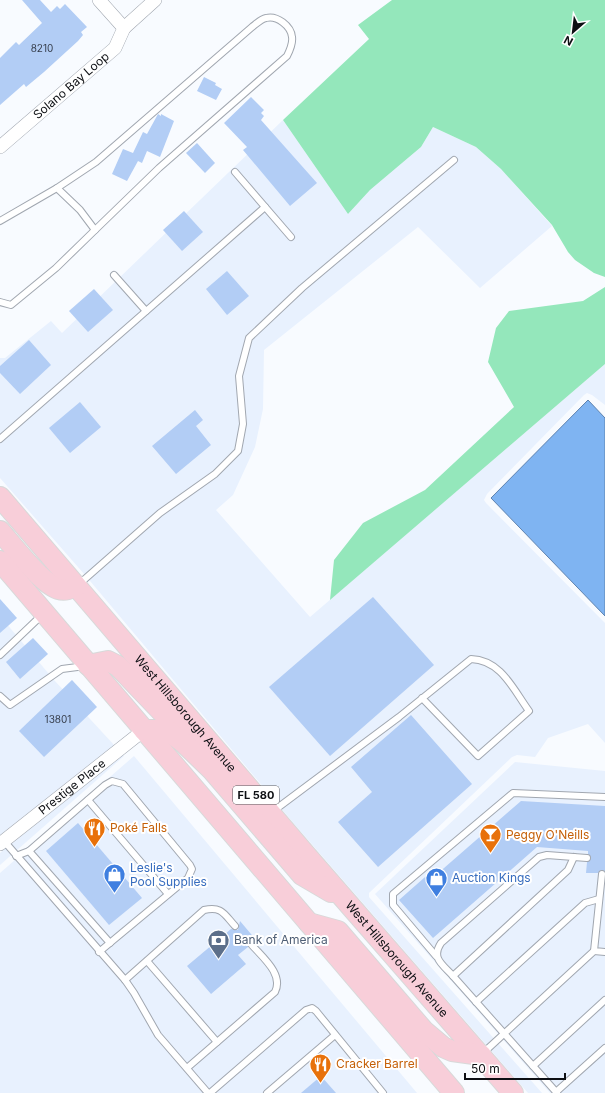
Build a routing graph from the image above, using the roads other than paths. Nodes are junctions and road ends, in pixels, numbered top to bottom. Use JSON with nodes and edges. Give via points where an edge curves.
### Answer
{"nodes":[{"id":1,"x":99,"y":0,"type":"edge"},
{"id":2,"x":156,"y":0,"type":"edge"},
{"id":3,"x":124,"y":28,"type":"junction"},
{"id":4,"x":0,"y":147,"type":"edge"},
{"id":5,"x":454,"y":160,"type":"dead end"},
{"id":6,"x":235,"y":172,"type":"dead end"},
{"id":7,"x":56,"y":188,"type":"junction"},
{"id":8,"x":265,"y":207,"type":"junction"},
{"id":9,"x":0,"y":221,"type":"edge"},
{"id":10,"x":95,"y":230,"type":"junction"},
{"id":11,"x":291,"y":237,"type":"dead end"},
{"id":12,"x":114,"y":275,"type":"dead end"},
{"id":13,"x":0,"y":302,"type":"edge"},
{"id":14,"x":146,"y":310,"type":"junction"},
{"id":15,"x":0,"y":439,"type":"edge"},
{"id":16,"x":0,"y":497,"type":"edge"},
{"id":17,"x":0,"y":531,"type":"edge"},
{"id":18,"x":0,"y":561,"type":"edge"},
{"id":19,"x":76,"y":586,"type":"junction"},
{"id":20,"x":44,"y":613,"type":"junction"},
{"id":21,"x":0,"y":655,"type":"edge"},
{"id":22,"x":88,"y":665,"type":"junction"},
{"id":23,"x":0,"y":696,"type":"edge"},
{"id":24,"x":422,"y":698,"type":"junction"},
{"id":25,"x":199,"y":729,"type":"junction"},
{"id":26,"x":144,"y":730,"type":"junction"},
{"id":27,"x":605,"y":797,"type":"edge"},
{"id":28,"x":88,"y":800,"type":"junction"},
{"id":29,"x":271,"y":813,"type":"junction"},
{"id":30,"x":2,"y":842,"type":"edge"},
{"id":31,"x":28,"y":851,"type":"junction"},
{"id":32,"x":16,"y":856,"type":"junction"},
{"id":33,"x":574,"y":857,"type":"junction"},
{"id":34,"x":587,"y":858,"type":"dead end"},
{"id":35,"x":602,"y":874,"type":"dead end"},
{"id":36,"x":168,"y":894,"type":"junction"},
{"id":37,"x":599,"y":899,"type":"junction"},
{"id":38,"x":348,"y":903,"type":"junction"},
{"id":39,"x":309,"y":923,"type":"junction"},
{"id":40,"x":235,"y":926,"type":"dead end"},
{"id":41,"x":110,"y":943,"type":"junction"},
{"id":42,"x":251,"y":944,"type":"dead end"},
{"id":43,"x":594,"y":951,"type":"junction"},
{"id":44,"x":100,"y":952,"type":"junction"},
{"id":45,"x":605,"y":952,"type":"edge"},
{"id":46,"x":436,"y":956,"type":"junction"},
{"id":47,"x":147,"y":961,"type":"junction"},
{"id":48,"x":453,"y":976,"type":"junction"},
{"id":49,"x":125,"y":980,"type":"junction"},
{"id":50,"x":605,"y":1000,"type":"edge"},
{"id":51,"x":476,"y":1002,"type":"junction"},
{"id":52,"x":504,"y":1034,"type":"junction"},
{"id":53,"x":335,"y":1035,"type":"junction"},
{"id":54,"x":217,"y":1042,"type":"junction"},
{"id":55,"x":605,"y":1048,"type":"edge"},
{"id":56,"x":481,"y":1055,"type":"junction"},
{"id":57,"x":533,"y":1066,"type":"junction"},
{"id":58,"x":186,"y":1068,"type":"junction"},
{"id":59,"x":557,"y":1092,"type":"edge"},
{"id":60,"x":209,"y":1093,"type":"edge"},
{"id":61,"x":267,"y":1093,"type":"edge"},
{"id":62,"x":383,"y":1093,"type":"edge"},
{"id":63,"x":454,"y":1093,"type":"edge"},
{"id":64,"x":513,"y":1093,"type":"edge"}],
"edges":[{"from":1,"to":3,"type":"street"},
{"from":2,"to":3,"type":"street"},
{"from":3,"to":4,"type":"street","name":"Solano Bay Loop","via":[[115,48]]},
{"from":5,"to":19,"type":"lane","via":[[302,288],[249,338],[239,376],[243,424],[238,451],[215,474],[160,513]]},
{"from":6,"to":8,"type":"lane"},
{"from":7,"to":9,"type":"lane"},
{"from":7,"to":10,"type":"lane","via":[[80,210]]},
{"from":7,"to":10,"type":"lane","via":[[96,162],[252,27],[266,18],[278,19],[287,26],[292,36],[292,45],[287,56],[159,168]]},
{"from":8,"to":11,"type":"lane"},
{"from":8,"to":14,"type":"lane"},
{"from":10,"to":13,"type":"lane","via":[[56,268],[11,305]]},
{"from":12,"to":14,"type":"lane"},
{"from":14,"to":15,"type":"lane"},
{"from":16,"to":19,"type":"main road","name":"West Hillsborough Avenue","number":"FL 580"},
{"from":17,"to":19,"type":"main road","via":[[41,576],[57,588],[66,590]]},
{"from":18,"to":20,"type":"main road"},
{"from":19,"to":25,"type":"main road","name":"West Hillsborough Avenue","number":"FL 580"},
{"from":20,"to":21,"type":"lane"},
{"from":20,"to":22,"type":"main road"},
{"from":22,"to":23,"type":"lane","via":[[62,669],[10,705]]},
{"from":22,"to":25,"type":"main road","via":[[108,661],[118,666],[162,712]]},
{"from":22,"to":26,"type":"main road"},
{"from":24,"to":24,"type":"lane","via":[[471,659],[483,660],[497,667],[529,711],[478,756]]},
{"from":24,"to":29,"type":"lane"},
{"from":25,"to":29,"type":"main road","name":"West Hillsborough Avenue","number":"FL 580"},
{"from":26,"to":30,"type":"street","name":"Prestige Place"},
{"from":26,"to":38,"type":"main road","via":[[167,730],[184,743],[212,770],[302,875]]},
{"from":26,"to":39,"type":"main road"},
{"from":27,"to":46,"type":"lane","via":[[513,793],[393,894],[393,905]]},
{"from":28,"to":31,"type":"lane"},
{"from":28,"to":36,"type":"lane"},
{"from":28,"to":36,"type":"lane","via":[[112,781],[123,784],[192,869],[188,878]]},
{"from":29,"to":38,"type":"main road","name":"West Hillsborough Avenue","number":"FL 580"},
{"from":30,"to":32,"type":"lane"},
{"from":31,"to":32,"type":"lane"},
{"from":31,"to":41,"type":"lane"},
{"from":32,"to":44,"type":"lane"},
{"from":33,"to":34,"type":"lane"},
{"from":33,"to":46,"type":"lane","via":[[540,857],[441,943]]},
{"from":33,"to":48,"type":"lane","via":[[568,870]]},
{"from":35,"to":37,"type":"lane"},
{"from":36,"to":41,"type":"lane"},
{"from":37,"to":43,"type":"lane"},
{"from":37,"to":51,"type":"lane","via":[[586,903]]},
{"from":38,"to":56,"type":"main road","name":"West Hillsborough Avenue","number":"FL 580"},
{"from":39,"to":56,"type":"main road","via":[[338,931],[424,1031],[443,1047],[452,1051]]},
{"from":39,"to":63,"type":"main road"},
{"from":40,"to":47,"type":"lane","via":[[221,910],[204,910]]},
{"from":41,"to":44,"type":"lane"},
{"from":42,"to":54,"type":"lane","via":[[277,975],[278,984],[275,992]]},
{"from":43,"to":45,"type":"lane"},
{"from":43,"to":52,"type":"lane"},
{"from":44,"to":49,"type":"lane"},
{"from":46,"to":48,"type":"lane"},
{"from":47,"to":49,"type":"lane"},
{"from":47,"to":54,"type":"lane"},
{"from":48,"to":51,"type":"lane"},
{"from":49,"to":58,"type":"lane","via":[[158,1035]]},
{"from":50,"to":57,"type":"lane"},
{"from":51,"to":52,"type":"lane"},
{"from":52,"to":56,"type":"lane"},
{"from":52,"to":57,"type":"lane"},
{"from":53,"to":60,"type":"lane","via":[[316,1011],[312,1008],[306,1010]]},
{"from":53,"to":61,"type":"lane"},
{"from":53,"to":62,"type":"lane"},
{"from":54,"to":58,"type":"lane"},
{"from":55,"to":59,"type":"lane"},
{"from":56,"to":64,"type":"main road","name":"West Hillsborough Avenue","number":"FL 580"},
{"from":57,"to":59,"type":"lane"},
{"from":58,"to":60,"type":"lane"}]}
